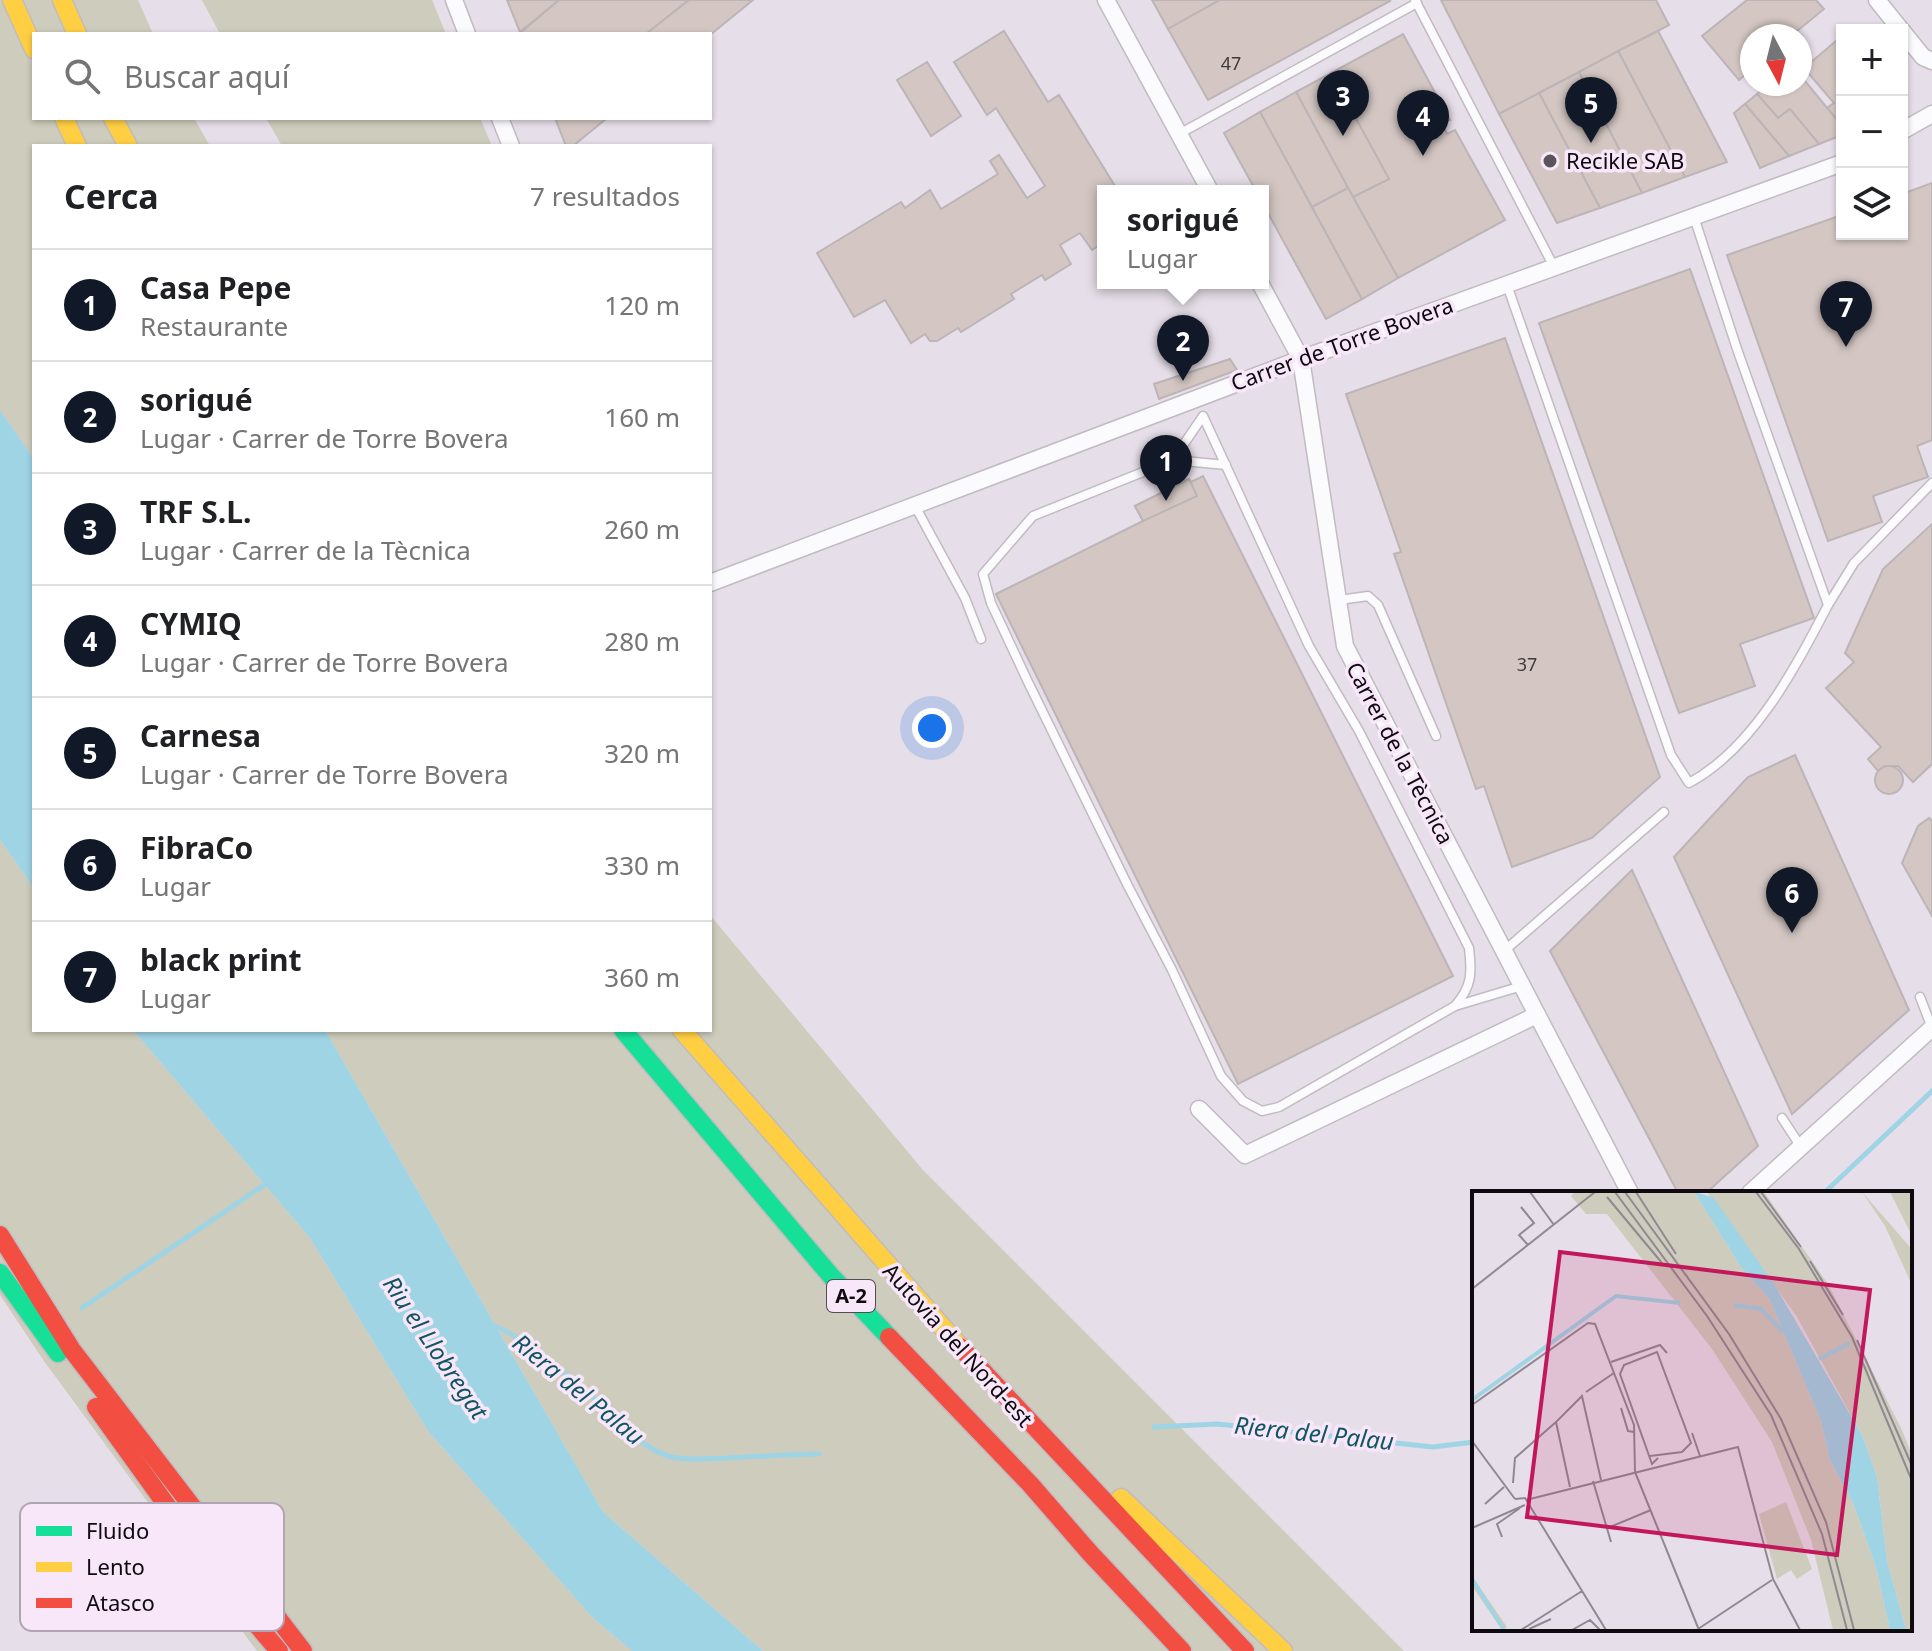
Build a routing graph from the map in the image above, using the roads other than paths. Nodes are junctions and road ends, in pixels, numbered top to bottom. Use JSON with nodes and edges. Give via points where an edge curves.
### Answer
{"nodes":[{"id":1,"x":12,"y":0,"type":"edge"},
{"id":2,"x":62,"y":0,"type":"edge"},
{"id":3,"x":454,"y":0,"type":"edge"},
{"id":4,"x":1106,"y":0,"type":"edge"},
{"id":5,"x":1877,"y":0,"type":"edge"},
{"id":6,"x":1416,"y":1,"type":"edge"},
{"id":7,"x":1897,"y":24,"type":"edge"},
{"id":8,"x":76,"y":32,"type":"edge"},
{"id":9,"x":466,"y":32,"type":"edge"},
{"id":10,"x":1908,"y":38,"type":"edge"},
{"id":11,"x":32,"y":45,"type":"edge"},
{"id":12,"x":1932,"y":61,"type":"edge"},
{"id":13,"x":1932,"y":114,"type":"edge"},
{"id":14,"x":65,"y":120,"type":"edge"},
{"id":15,"x":114,"y":120,"type":"edge"},
{"id":16,"x":501,"y":120,"type":"edge"},
{"id":17,"x":1908,"y":128,"type":"edge"},
{"id":18,"x":1179,"y":134,"type":"junction"},
{"id":19,"x":76,"y":144,"type":"edge"},
{"id":20,"x":127,"y":144,"type":"edge"},
{"id":21,"x":510,"y":144,"type":"edge"},
{"id":22,"x":1836,"y":165,"type":"edge"},
{"id":23,"x":1207,"y":185,"type":"edge"},
{"id":24,"x":1694,"y":217,"type":"junction"},
{"id":25,"x":1554,"y":267,"type":"junction"},
{"id":26,"x":1507,"y":284,"type":"junction"},
{"id":27,"x":1263,"y":289,"type":"edge"},
{"id":28,"x":1301,"y":359,"type":"junction"},
{"id":29,"x":1196,"y":398,"type":"junction"},
{"id":30,"x":1203,"y":416,"type":"junction"},
{"id":31,"x":1173,"y":460,"type":"junction"},
{"id":32,"x":1226,"y":465,"type":"junction"},
{"id":33,"x":1932,"y":483,"type":"edge"},
{"id":34,"x":915,"y":505,"type":"junction"},
{"id":35,"x":712,"y":582,"type":"edge"},
{"id":36,"x":1338,"y":600,"type":"junction"},
{"id":37,"x":1828,"y":605,"type":"junction"},
{"id":38,"x":981,"y":639,"type":"dead end"},
{"id":39,"x":1436,"y":736,"type":"dead end"},
{"id":40,"x":1664,"y":812,"type":"dead end"},
{"id":41,"x":1504,"y":951,"type":"junction"},
{"id":42,"x":1522,"y":986,"type":"junction"},
{"id":43,"x":1920,"y":997,"type":"dead end"},
{"id":44,"x":1455,"y":1006,"type":"junction"},
{"id":45,"x":1537,"y":1015,"type":"junction"},
{"id":46,"x":1932,"y":1028,"type":"edge"},
{"id":47,"x":625,"y":1032,"type":"edge"},
{"id":48,"x":684,"y":1032,"type":"edge"},
{"id":49,"x":1199,"y":1109,"type":"dead end"},
{"id":50,"x":1782,"y":1118,"type":"dead end"},
{"id":51,"x":1801,"y":1147,"type":"junction"},
{"id":52,"x":1629,"y":1191,"type":"edge"},
{"id":53,"x":1752,"y":1191,"type":"edge"},
{"id":54,"x":0,"y":1235,"type":"edge"},
{"id":55,"x":0,"y":1273,"type":"edge"},
{"id":56,"x":978,"y":1368,"type":"junction"},
{"id":57,"x":165,"y":1503,"type":"edge"},
{"id":58,"x":188,"y":1503,"type":"edge"},
{"id":59,"x":1090,"y":1553,"type":"junction"},
{"id":60,"x":284,"y":1627,"type":"edge"},
{"id":61,"x":262,"y":1631,"type":"edge"},
{"id":62,"x":279,"y":1651,"type":"edge"},
{"id":63,"x":303,"y":1651,"type":"edge"},
{"id":64,"x":1162,"y":1651,"type":"edge"},
{"id":65,"x":1182,"y":1651,"type":"edge"},
{"id":66,"x":1245,"y":1651,"type":"edge"},
{"id":67,"x":1283,"y":1651,"type":"edge"}],
"edges":[{"from":1,"to":11,"type":"main road"},
{"from":2,"to":8,"type":"main road"},
{"from":3,"to":9,"type":"street"},
{"from":4,"to":18,"type":"street"},
{"from":5,"to":7,"type":"street"},
{"from":6,"to":18,"type":"lane"},
{"from":6,"to":25,"type":"lane"},
{"from":10,"to":12,"type":"street"},
{"from":13,"to":17,"type":"street"},
{"from":14,"to":19,"type":"main road"},
{"from":15,"to":20,"type":"main road"},
{"from":16,"to":21,"type":"street"},
{"from":18,"to":23,"type":"street"},
{"from":22,"to":24,"type":"street","name":"Carrer de Torre Bovera"},
{"from":24,"to":25,"type":"street","name":"Carrer de Torre Bovera"},
{"from":24,"to":37,"type":"lane"},
{"from":25,"to":26,"type":"street","name":"Carrer de Torre Bovera"},
{"from":26,"to":28,"type":"street","name":"Carrer de Torre Bovera"},
{"from":26,"to":37,"type":"lane","via":[[1671,755],[1689,783],[1706,774],[1756,725],[1806,650]]},
{"from":27,"to":28,"type":"street","name":"Carrer de la Tècnica"},
{"from":28,"to":29,"type":"street","name":"Carrer de Torre Bovera"},
{"from":28,"to":36,"type":"street","name":"Carrer de la Tècnica"},
{"from":29,"to":30,"type":"lane"},
{"from":29,"to":34,"type":"street","name":"Carrer de Torre Bovera"},
{"from":30,"to":31,"type":"lane"},
{"from":30,"to":32,"type":"lane"},
{"from":31,"to":32,"type":"lane"},
{"from":31,"to":44,"type":"lane","via":[[1033,516],[983,574],[1028,682],[1221,1076],[1243,1101],[1262,1111],[1279,1107]]},
{"from":32,"to":44,"type":"lane","via":[[1309,646],[1359,731],[1469,948],[1472,976]]},
{"from":33,"to":37,"type":"lane","via":[[1854,563]]},
{"from":34,"to":35,"type":"street","name":"Carrer de Torre Bovera"},
{"from":34,"to":38,"type":"lane"},
{"from":36,"to":39,"type":"lane","via":[[1368,596],[1378,605]]},
{"from":36,"to":41,"type":"street","name":"Carrer de la Tècnica","via":[[1345,646]]},
{"from":40,"to":41,"type":"lane"},
{"from":41,"to":42,"type":"street","name":"Carrer de la Tècnica"},
{"from":42,"to":44,"type":"lane"},
{"from":42,"to":45,"type":"street","name":"Carrer de la Tècnica"},
{"from":43,"to":46,"type":"lane"},
{"from":45,"to":49,"type":"street","via":[[1245,1155]]},
{"from":45,"to":52,"type":"street","name":"Carrer de la Tècnica"},
{"from":46,"to":51,"type":"street"},
{"from":47,"to":59,"type":"main road","name":"Autovia del Nord-est","number":"A-2","via":[[831,1276]]},
{"from":48,"to":56,"type":"main road","name":"Autovia del Nord-est","number":"A-2"},
{"from":50,"to":51,"type":"lane"},
{"from":51,"to":53,"type":"street"},
{"from":54,"to":58,"type":"main road","via":[[72,1350]]},
{"from":55,"to":57,"type":"main road"},
{"from":56,"to":66,"type":"main road","name":"Autovia del Nord-est","number":"A-2"},
{"from":56,"to":67,"type":"main road"},
{"from":59,"to":64,"type":"main road"},
{"from":59,"to":65,"type":"main road","name":"Autovia del Nord-est","number":"A-2"},
{"from":60,"to":63,"type":"main road"},
{"from":61,"to":62,"type":"main road"}]}
